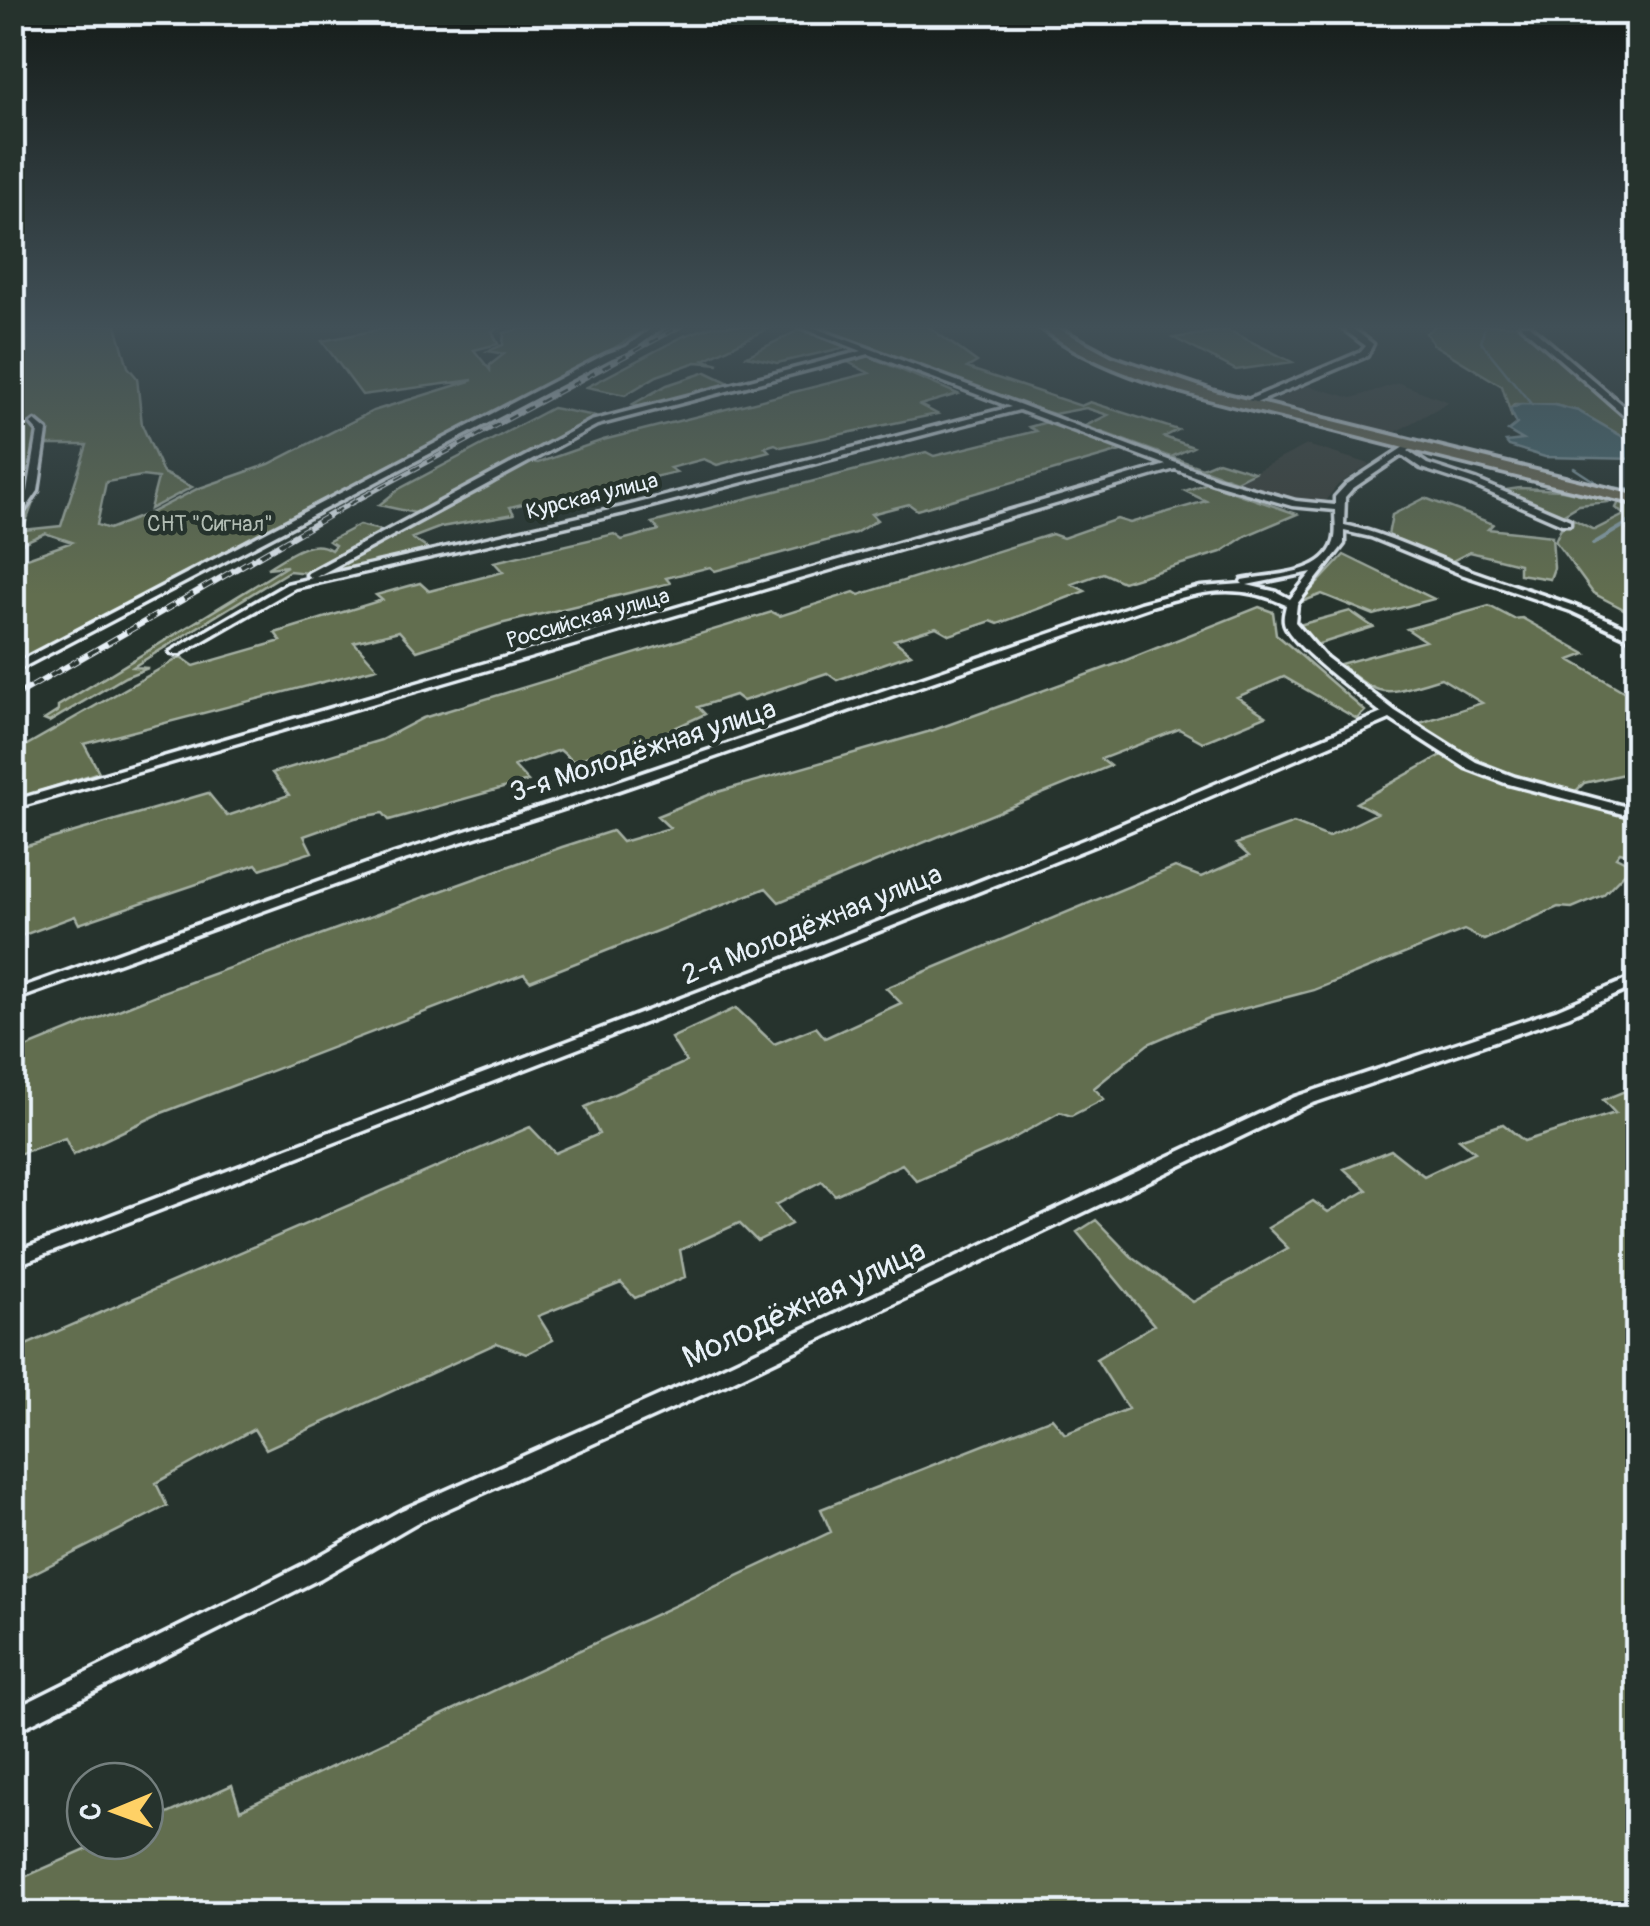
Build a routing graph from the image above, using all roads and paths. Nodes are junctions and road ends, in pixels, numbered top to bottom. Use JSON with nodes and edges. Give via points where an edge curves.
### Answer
{"nodes":[{"id":1,"x":498,"y":415,"type":"edge"},
{"id":2,"x":629,"y":415,"type":"edge"},
{"id":3,"x":991,"y":415,"type":"edge"},
{"id":4,"x":1037,"y":415,"type":"edge"},
{"id":5,"x":1285,"y":415,"type":"edge"},
{"id":6,"x":35,"y":424,"type":"dead end"},
{"id":7,"x":1406,"y":449,"type":"junction"},
{"id":8,"x":1174,"y":466,"type":"junction"},
{"id":9,"x":1504,"y":470,"type":"junction"},
{"id":10,"x":1482,"y":486,"type":"junction"},
{"id":11,"x":1638,"y":500,"type":"edge"},
{"id":12,"x":1341,"y":508,"type":"junction"},
{"id":13,"x":12,"y":521,"type":"edge"},
{"id":14,"x":1566,"y":522,"type":"dead end"},
{"id":15,"x":1342,"y":527,"type":"junction"},
{"id":16,"x":1326,"y":564,"type":"junction"},
{"id":17,"x":1222,"y":584,"type":"junction"},
{"id":18,"x":291,"y":586,"type":"junction"},
{"id":19,"x":1292,"y":604,"type":"junction"},
{"id":20,"x":1638,"y":639,"type":"edge"},
{"id":21,"x":176,"y":652,"type":"dead end"},
{"id":22,"x":12,"y":670,"type":"edge"},
{"id":23,"x":1391,"y":714,"type":"junction"},
{"id":24,"x":12,"y":805,"type":"edge"},
{"id":25,"x":1638,"y":814,"type":"edge"},
{"id":26,"x":1638,"y":979,"type":"edge"},
{"id":27,"x":12,"y":996,"type":"edge"},
{"id":28,"x":12,"y":1260,"type":"edge"},
{"id":29,"x":12,"y":1722,"type":"edge"}],
"edges":[{"from":1,"to":22,"type":"street"},
{"from":2,"to":18,"type":"street","name":"Курская улица","via":[[594,424]]},
{"from":3,"to":18,"type":"street","name":"Курская улица","via":[[624,510]]},
{"from":4,"to":8,"type":"street"},
{"from":5,"to":7,"type":"main road"},
{"from":6,"to":13,"type":"street","via":[[43,431],[33,491]]},
{"from":7,"to":9,"type":"main road"},
{"from":7,"to":10,"type":"street","via":[[1424,466]]},
{"from":7,"to":12,"type":"street","via":[[1349,487]]},
{"from":8,"to":12,"type":"street","via":[[1263,496]]},
{"from":8,"to":24,"type":"street","name":"Российская улица"},
{"from":9,"to":10,"type":"street"},
{"from":9,"to":11,"type":"main road"},
{"from":10,"to":14,"type":"street"},
{"from":12,"to":15,"type":"street"},
{"from":15,"to":16,"type":"street"},
{"from":15,"to":20,"type":"street","via":[[1385,536],[1451,567],[1556,599]]},
{"from":16,"to":17,"type":"street"},
{"from":16,"to":19,"type":"street"},
{"from":17,"to":19,"type":"street","name":"3-я Молодёжная улица","via":[[1276,594]]},
{"from":17,"to":27,"type":"street","name":"3-я Молодёжная улица","via":[[399,857]]},
{"from":18,"to":21,"type":"street","name":"Курская улица"},
{"from":19,"to":23,"type":"street","via":[[1289,622],[1301,640]]},
{"from":23,"to":25,"type":"street","via":[[1471,765]]},
{"from":23,"to":28,"type":"street","name":"2-я Молодёжная улица","via":[[749,978]]},
{"from":26,"to":29,"type":"street","name":"Молодёжная улица","via":[[1562,1013],[1301,1100],[717,1379],[408,1517]]}]}
